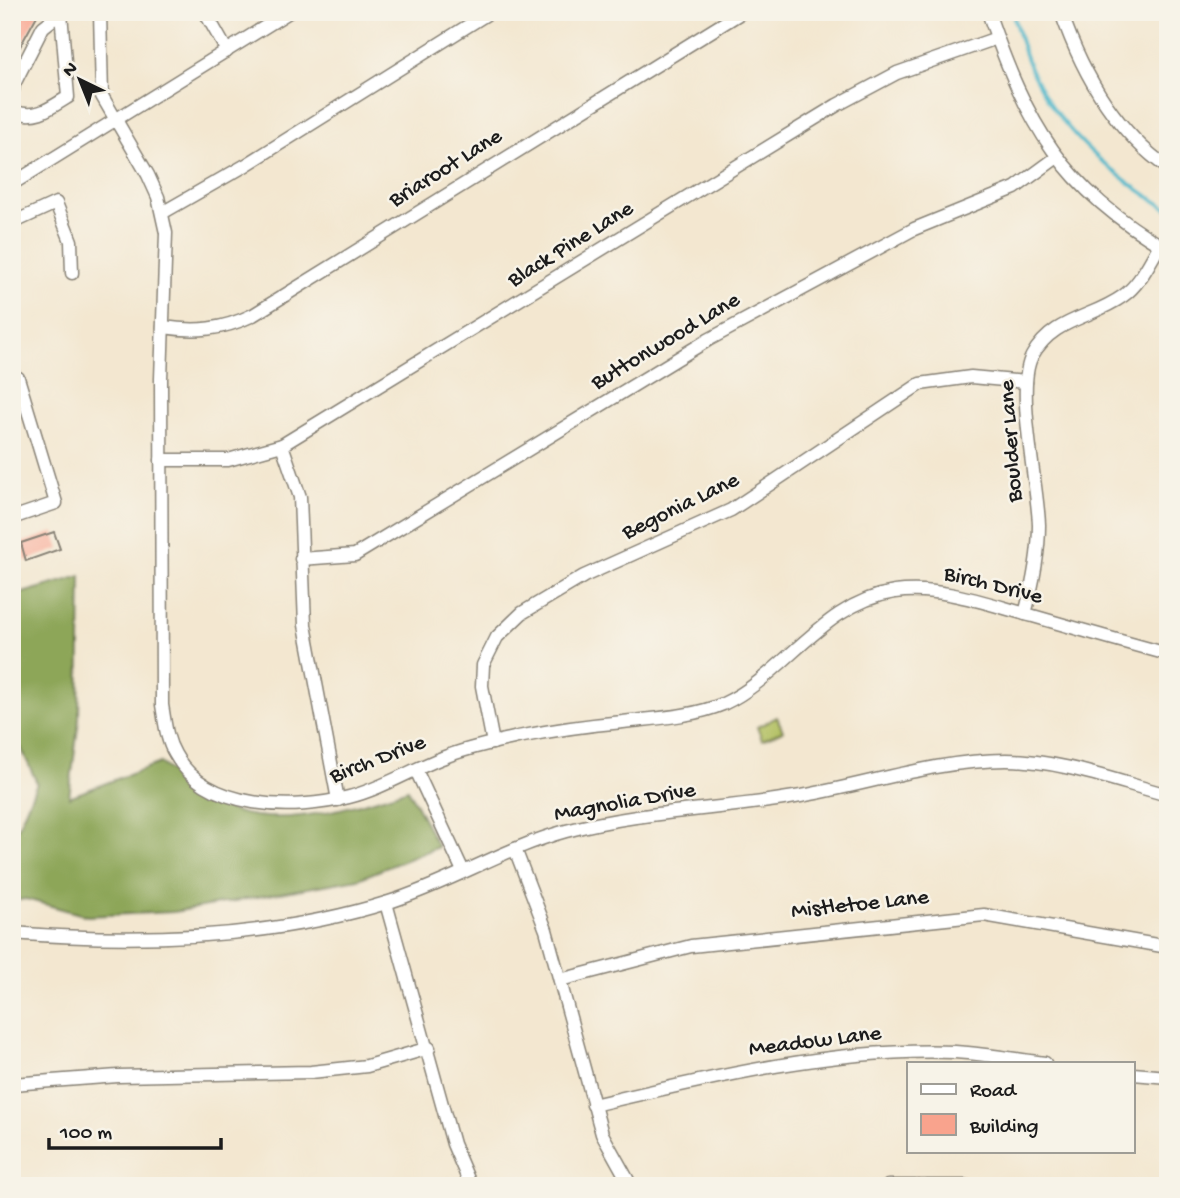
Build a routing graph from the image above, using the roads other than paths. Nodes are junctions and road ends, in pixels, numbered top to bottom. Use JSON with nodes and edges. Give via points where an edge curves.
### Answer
{"nodes":[{"id":1,"x":100,"y":12,"type":"edge"},
{"id":2,"x":205,"y":12,"type":"edge"},
{"id":3,"x":289,"y":12,"type":"edge"},
{"id":4,"x":490,"y":12,"type":"edge"},
{"id":5,"x":742,"y":12,"type":"edge"},
{"id":6,"x":988,"y":12,"type":"edge"},
{"id":7,"x":1061,"y":12,"type":"edge"},
{"id":8,"x":61,"y":13,"type":"edge"},
{"id":9,"x":997,"y":38,"type":"junction"},
{"id":10,"x":227,"y":51,"type":"junction"},
{"id":11,"x":12,"y":95,"type":"edge"},
{"id":12,"x":12,"y":107,"type":"edge"},
{"id":13,"x":115,"y":121,"type":"junction"},
{"id":14,"x":1056,"y":158,"type":"junction"},
{"id":15,"x":1168,"y":168,"type":"edge"},
{"id":16,"x":12,"y":184,"type":"edge"},
{"id":17,"x":162,"y":213,"type":"junction"},
{"id":18,"x":12,"y":223,"type":"edge"},
{"id":19,"x":1164,"y":247,"type":"edge"},
{"id":20,"x":72,"y":273,"type":"dead end"},
{"id":21,"x":163,"y":327,"type":"junction"},
{"id":22,"x":12,"y":377,"type":"edge"},
{"id":23,"x":1026,"y":383,"type":"junction"},
{"id":24,"x":282,"y":445,"type":"junction"},
{"id":25,"x":161,"y":460,"type":"junction"},
{"id":26,"x":12,"y":518,"type":"edge"},
{"id":27,"x":301,"y":559,"type":"junction"},
{"id":28,"x":1025,"y":614,"type":"junction"},
{"id":29,"x":1168,"y":654,"type":"edge"},
{"id":30,"x":493,"y":743,"type":"junction"},
{"id":31,"x":416,"y":770,"type":"junction"},
{"id":32,"x":1168,"y":795,"type":"edge"},
{"id":33,"x":338,"y":800,"type":"junction"},
{"id":34,"x":515,"y":849,"type":"junction"},
{"id":35,"x":463,"y":871,"type":"junction"},
{"id":36,"x":386,"y":903,"type":"junction"},
{"id":37,"x":12,"y":933,"type":"edge"},
{"id":38,"x":1168,"y":947,"type":"edge"},
{"id":39,"x":560,"y":980,"type":"junction"},
{"id":40,"x":429,"y":1048,"type":"junction"},
{"id":41,"x":1037,"y":1062,"type":"edge"},
{"id":42,"x":1134,"y":1074,"type":"edge"},
{"id":43,"x":1168,"y":1077,"type":"edge"},
{"id":44,"x":12,"y":1084,"type":"edge"},
{"id":45,"x":593,"y":1105,"type":"junction"},
{"id":46,"x":471,"y":1186,"type":"edge"},
{"id":47,"x":631,"y":1186,"type":"edge"},
{"id":48,"x":888,"y":1186,"type":"edge"},
{"id":49,"x":967,"y":1186,"type":"edge"}],
"edges":[{"from":1,"to":13,"type":"street","name":"Birch Drive","via":[[102,96]]},
{"from":2,"to":10,"type":"street"},
{"from":3,"to":10,"type":"street"},
{"from":4,"to":17,"type":"street"},
{"from":5,"to":21,"type":"street","name":"Briaroot Lane","via":[[253,315],[217,329]]},
{"from":6,"to":9,"type":"street"},
{"from":7,"to":15,"type":"street","via":[[1080,61],[1103,101],[1136,142]]},
{"from":8,"to":11,"type":"street","via":[[43,27]]},
{"from":8,"to":12,"type":"street","via":[[68,97],[41,114],[26,116]]},
{"from":9,"to":14,"type":"street","via":[[1032,121]]},
{"from":9,"to":24,"type":"street","name":"Black Pine Lane","via":[[897,73],[837,105]]},
{"from":10,"to":13,"type":"street"},
{"from":13,"to":16,"type":"street"},
{"from":13,"to":17,"type":"street","name":"Birch Drive","via":[[148,175]]},
{"from":14,"to":19,"type":"street","via":[[1101,205]]},
{"from":14,"to":27,"type":"street","name":"Buttonwood Lane","via":[[1015,188],[914,229],[708,340],[355,555]]},
{"from":17,"to":21,"type":"street","name":"Birch Drive","via":[[166,251]]},
{"from":18,"to":20,"type":"street","via":[[56,203],[71,241]]},
{"from":19,"to":23,"type":"street","name":"Boulder Lane","via":[[1123,296],[1068,321],[1046,337],[1031,358]]},
{"from":21,"to":25,"type":"street","name":"Birch Drive"},
{"from":22,"to":26,"type":"street","via":[[18,378],[56,503]]},
{"from":23,"to":28,"type":"street","name":"Boulder Lane","via":[[1039,522],[1036,573]]},
{"from":23,"to":30,"type":"street","name":"Begonia Lane","via":[[971,377],[920,384],[731,510],[584,576],[522,612],[497,637],[484,664],[482,686]]},
{"from":24,"to":25,"type":"street","name":"Black Pine Lane","via":[[228,460]]},
{"from":24,"to":27,"type":"street","via":[[300,497]]},
{"from":25,"to":33,"type":"street","name":"Birch Drive","via":[[162,705],[176,756],[206,785],[244,799],[287,805]]},
{"from":27,"to":33,"type":"street","via":[[305,628]]},
{"from":28,"to":29,"type":"street","name":"Birch Drive"},
{"from":28,"to":30,"type":"street","name":"Birch Drive","via":[[941,593],[877,596],[825,624],[763,679],[717,706]]},
{"from":30,"to":31,"type":"street","name":"Birch Drive"},
{"from":31,"to":33,"type":"street","name":"Birch Drive"},
{"from":31,"to":35,"type":"street"},
{"from":32,"to":34,"type":"street","name":"Magnolia Drive","via":[[1053,765],[973,762],[776,801],[620,820]]},
{"from":34,"to":35,"type":"street","name":"Magnolia Drive"},
{"from":34,"to":39,"type":"street"},
{"from":35,"to":36,"type":"street","name":"Magnolia Drive"},
{"from":36,"to":37,"type":"street","name":"Magnolia Drive","via":[[293,923],[185,937]]},
{"from":36,"to":40,"type":"street"},
{"from":38,"to":39,"type":"street","name":"Mistletoe Lane","via":[[984,915],[691,946]]},
{"from":39,"to":45,"type":"street"},
{"from":40,"to":44,"type":"street","via":[[367,1066],[324,1071],[118,1076]]},
{"from":40,"to":46,"type":"street","via":[[453,1144]]},
{"from":41,"to":45,"type":"street","name":"Meadow Lane","via":[[956,1052],[851,1058],[703,1077]]},
{"from":42,"to":43,"type":"street"},
{"from":45,"to":47,"type":"street","via":[[612,1155]]},
{"from":48,"to":49,"type":"street"}]}
